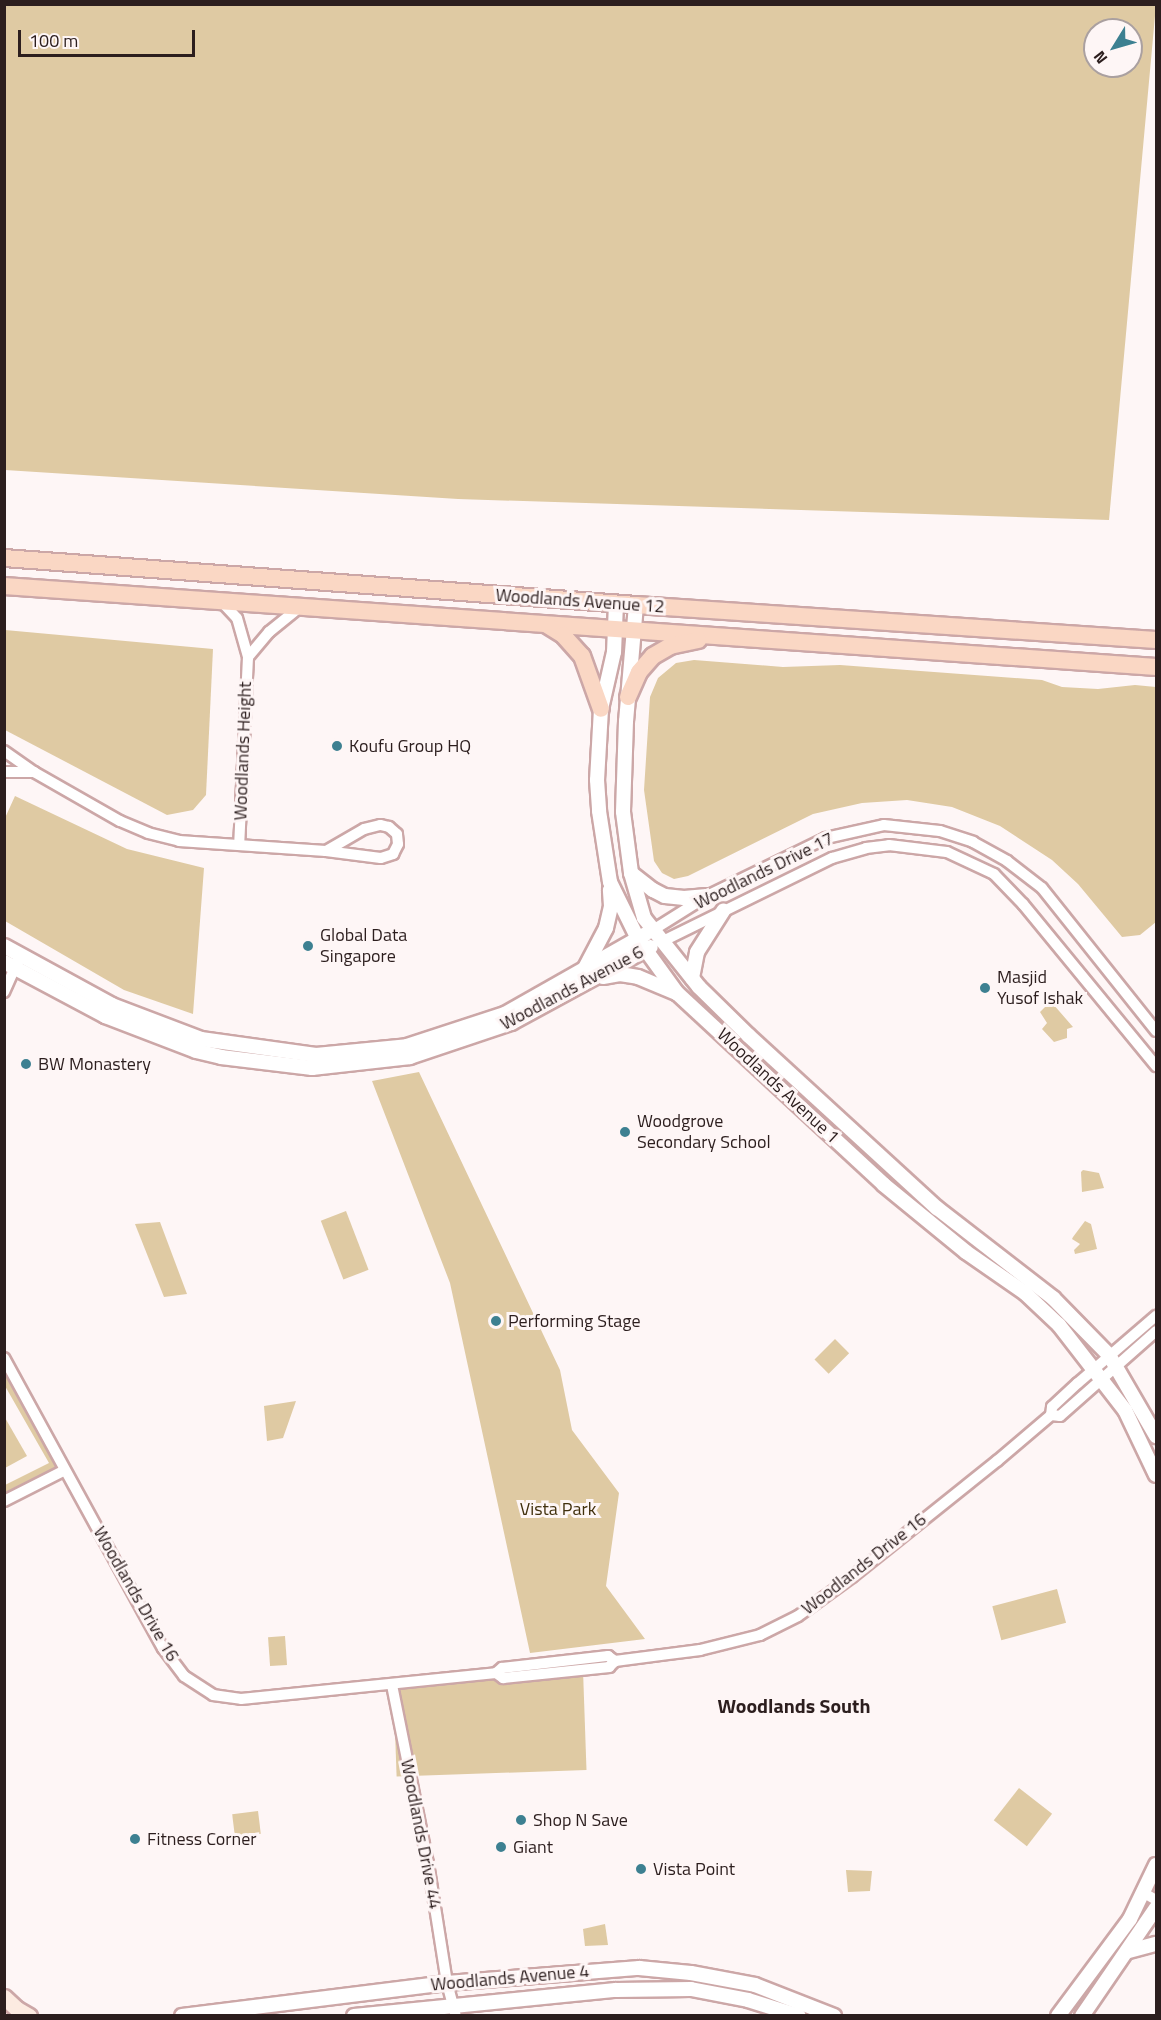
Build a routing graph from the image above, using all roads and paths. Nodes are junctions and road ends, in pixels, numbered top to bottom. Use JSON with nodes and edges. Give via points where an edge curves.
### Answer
{"nodes":[{"id":1,"x":4,"y":558,"type":"edge"},
{"id":2,"x":4,"y":585,"type":"edge"},
{"id":3,"x":221,"y":601,"type":"junction"},
{"id":4,"x":616,"y":603,"type":"junction"},
{"id":5,"x":636,"y":605,"type":"junction"},
{"id":6,"x":300,"y":607,"type":"junction"},
{"id":7,"x":547,"y":625,"type":"junction"},
{"id":8,"x":616,"y":629,"type":"junction"},
{"id":9,"x":636,"y":630,"type":"junction"},
{"id":10,"x":716,"y":636,"type":"junction"},
{"id":11,"x":1156,"y":640,"type":"edge"},
{"id":12,"x":248,"y":657,"type":"junction"},
{"id":13,"x":1156,"y":667,"type":"edge"},
{"id":14,"x":628,"y":698,"type":"junction"},
{"id":15,"x":602,"y":710,"type":"junction"},
{"id":16,"x":4,"y":751,"type":"edge"},
{"id":17,"x":4,"y":772,"type":"edge"},
{"id":18,"x":34,"y":772,"type":"junction"},
{"id":19,"x":239,"y":845,"type":"junction"},
{"id":20,"x":326,"y":851,"type":"junction"},
{"id":21,"x":631,"y":873,"type":"junction"},
{"id":22,"x":610,"y":882,"type":"junction"},
{"id":23,"x":707,"y":896,"type":"junction"},
{"id":24,"x":723,"y":911,"type":"junction"},
{"id":25,"x":653,"y":930,"type":"junction"},
{"id":26,"x":661,"y":942,"type":"junction"},
{"id":27,"x":642,"y":944,"type":"junction"},
{"id":28,"x":4,"y":946,"type":"edge"},
{"id":29,"x":13,"y":961,"type":"edge"},
{"id":30,"x":587,"y":973,"type":"junction"},
{"id":31,"x":692,"y":978,"type":"junction"},
{"id":32,"x":4,"y":992,"type":"edge"},
{"id":33,"x":677,"y":993,"type":"junction"},
{"id":34,"x":1156,"y":1030,"type":"edge"},
{"id":35,"x":1156,"y":1066,"type":"edge"},
{"id":36,"x":804,"y":1086,"type":"junction"},
{"id":37,"x":825,"y":1130,"type":"junction"},
{"id":38,"x":1156,"y":1316,"type":"edge"},
{"id":39,"x":1156,"y":1331,"type":"edge"},
{"id":40,"x":4,"y":1358,"type":"edge"},
{"id":41,"x":1112,"y":1361,"type":"junction"},
{"id":42,"x":1099,"y":1373,"type":"junction"},
{"id":43,"x":1156,"y":1436,"type":"edge"},
{"id":44,"x":65,"y":1470,"type":"junction"},
{"id":45,"x":1156,"y":1474,"type":"edge"},
{"id":46,"x":4,"y":1502,"type":"edge"},
{"id":47,"x":392,"y":1685,"type":"junction"},
{"id":48,"x":1156,"y":1865,"type":"edge"},
{"id":49,"x":1144,"y":1893,"type":"junction"},
{"id":50,"x":1156,"y":1900,"type":"edge"},
{"id":51,"x":1137,"y":1906,"type":"junction"},
{"id":52,"x":1155,"y":1914,"type":"edge"},
{"id":53,"x":1156,"y":1944,"type":"edge"},
{"id":54,"x":1129,"y":1951,"type":"junction"},
{"id":55,"x":447,"y":1983,"type":"junction"},
{"id":56,"x":4,"y":1997,"type":"edge"},
{"id":57,"x":455,"y":2010,"type":"edge"},
{"id":58,"x":29,"y":2016,"type":"edge"},
{"id":59,"x":182,"y":2016,"type":"edge"},
{"id":60,"x":354,"y":2016,"type":"edge"},
{"id":61,"x":799,"y":2016,"type":"edge"},
{"id":62,"x":834,"y":2016,"type":"edge"},
{"id":63,"x":1058,"y":2016,"type":"edge"},
{"id":64,"x":1082,"y":2016,"type":"edge"}],
"edges":[{"from":1,"to":4,"type":"main road","name":"Woodlands Avenue 12"},
{"from":2,"to":3,"type":"main road","name":"Woodlands Avenue 12"},
{"from":3,"to":6,"type":"main road","name":"Woodlands Avenue 12"},
{"from":3,"to":12,"type":"street","name":"Woodlands Height","via":[[237,618]]},
{"from":4,"to":5,"type":"main road","name":"Woodlands Avenue 12"},
{"from":4,"to":8,"type":"street","name":"Woodlands Avenue 1"},
{"from":5,"to":9,"type":"street","name":"Woodlands Avenue 1"},
{"from":5,"to":11,"type":"main road","name":"Woodlands Avenue 12"},
{"from":6,"to":7,"type":"main road","name":"Woodlands Avenue 12"},
{"from":6,"to":12,"type":"street","name":"Woodlands Height","via":[[269,632]]},
{"from":7,"to":8,"type":"main road","name":"Woodlands Avenue 12"},
{"from":7,"to":15,"type":"main road","via":[[563,635],[582,656]]},
{"from":8,"to":9,"type":"main road","name":"Woodlands Avenue 12"},
{"from":8,"to":15,"type":"street","name":"Woodlands Avenue 1"},
{"from":9,"to":10,"type":"main road","name":"Woodlands Avenue 12"},
{"from":9,"to":14,"type":"street","name":"Woodlands Avenue 1"},
{"from":10,"to":13,"type":"main road","name":"Woodlands Avenue 12"},
{"from":10,"to":14,"type":"main road","via":[[670,646],[653,657],[639,672]]},
{"from":12,"to":19,"type":"street","name":"Woodlands Height"},
{"from":14,"to":21,"type":"street","name":"Woodlands Avenue 1","via":[[623,812]]},
{"from":15,"to":22,"type":"street","name":"Woodlands Avenue 1","via":[[597,780]]},
{"from":16,"to":18,"type":"street","name":"Woodlands Height"},
{"from":17,"to":18,"type":"street","name":"Woodlands Height"},
{"from":18,"to":19,"type":"street","name":"Woodlands Height","via":[[148,833],[179,841]]},
{"from":19,"to":20,"type":"street","name":"Woodlands Height"},
{"from":20,"to":20,"type":"street","name":"Woodlands Height","via":[[364,828],[380,825],[397,834],[393,854],[381,858]]},
{"from":21,"to":23,"type":"street","via":[[665,896]]},
{"from":21,"to":25,"type":"street","name":"Woodlands Avenue 1","via":[[645,918]]},
{"from":22,"to":27,"type":"street","name":"Woodlands Avenue 1"},
{"from":22,"to":30,"type":"street","via":[[611,906],[606,928]]},
{"from":23,"to":25,"type":"street","name":"Woodlands Drive 17"},
{"from":23,"to":34,"type":"street","name":"Woodlands Drive 17","via":[[826,838],[885,825],[940,831],[973,842],[1007,861],[1042,888]]},
{"from":24,"to":26,"type":"street","name":"Woodlands Drive 17"},
{"from":24,"to":31,"type":"street","via":[[697,952]]},
{"from":24,"to":35,"type":"street","name":"Woodlands Drive 17","via":[[810,867],[866,848],[889,845],[947,852],[994,874]]},
{"from":25,"to":26,"type":"street","name":"Woodlands Avenue 1"},
{"from":25,"to":27,"type":"street","name":"Woodlands Avenue 6"},
{"from":26,"to":27,"type":"street","name":"Woodlands Avenue 6"},
{"from":26,"to":31,"type":"street","name":"Woodlands Avenue 1"},
{"from":27,"to":30,"type":"street","name":"Woodlands Avenue 6"},
{"from":27,"to":33,"type":"street","name":"Woodlands Avenue 1"},
{"from":28,"to":29,"type":"street","name":"Woodlands Avenue 6"},
{"from":29,"to":30,"type":"street","name":"Woodlands Avenue 6","via":[[105,1016],[196,1051],[312,1068],[410,1057],[512,1023]]},
{"from":29,"to":32,"type":"street"},
{"from":30,"to":33,"type":"street","via":[[638,977]]},
{"from":31,"to":36,"type":"street","name":"Woodlands Avenue 1"},
{"from":33,"to":37,"type":"street","name":"Woodlands Avenue 1"},
{"from":36,"to":37,"type":"street","via":[[806,1100]]},
{"from":36,"to":41,"type":"street","name":"Woodlands Avenue 1","via":[[937,1208],[1053,1298]]},
{"from":37,"to":42,"type":"street","name":"Woodlands Avenue 1","via":[[919,1215],[1025,1293],[1059,1325]]},
{"from":38,"to":41,"type":"street","name":"Woodlands Drive 16"},
{"from":39,"to":41,"type":"street","name":"Woodlands Drive 16"},
{"from":40,"to":44,"type":"street","name":"Woodlands Drive 16"},
{"from":41,"to":42,"type":"street","name":"Woodlands Drive 16"},
{"from":41,"to":43,"type":"street","name":"Woodlands Avenue 1"},
{"from":42,"to":45,"type":"street","name":"Woodlands Avenue 1","via":[[1125,1410]]},
{"from":42,"to":47,"type":"street","name":"Woodlands Drive 16","via":[[1052,1407],[1051,1415],[852,1577],[798,1616],[760,1635],[700,1650],[615,1661],[609,1666]]},
{"from":44,"to":46,"type":"street"},
{"from":44,"to":47,"type":"street","name":"Woodlands Drive 16","via":[[163,1648],[184,1676],[199,1687],[213,1695],[241,1699]]},
{"from":47,"to":55,"type":"street","name":"Woodlands Drive 44","via":[[428,1863]]},
{"from":48,"to":49,"type":"street"},
{"from":49,"to":50,"type":"street"},
{"from":49,"to":51,"type":"street"},
{"from":51,"to":52,"type":"street"},
{"from":51,"to":63,"type":"street"},
{"from":52,"to":54,"type":"street"},
{"from":53,"to":54,"type":"street"},
{"from":54,"to":64,"type":"street"},
{"from":55,"to":57,"type":"street","name":"Woodlands Drive 44"},
{"from":55,"to":59,"type":"street","name":"Woodlands Avenue 4"},
{"from":55,"to":62,"type":"street","name":"Woodlands Avenue 4","via":[[639,1968],[691,1973],[755,1986]]},
{"from":56,"to":58,"type":"main road"},
{"from":57,"to":60,"type":"street","name":"Woodlands Avenue 4"},
{"from":57,"to":61,"type":"street","name":"Woodlands Avenue 4","via":[[616,1990],[691,1989],[748,2000]]}]}
